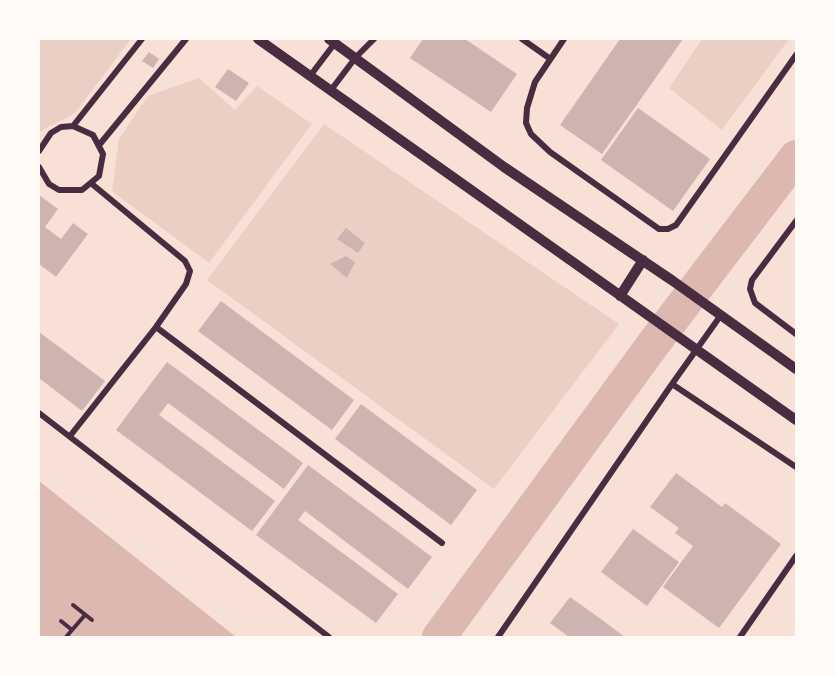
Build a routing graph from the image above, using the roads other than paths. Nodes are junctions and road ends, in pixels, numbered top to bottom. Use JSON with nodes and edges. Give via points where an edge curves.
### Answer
{"nodes":[{"id":1,"x":142,"y":39,"type":"edge"},
{"id":2,"x":186,"y":39,"type":"edge"},
{"id":3,"x":258,"y":39,"type":"edge"},
{"id":4,"x":374,"y":39,"type":"edge"},
{"id":5,"x":522,"y":39,"type":"edge"},
{"id":6,"x":564,"y":39,"type":"edge"},
{"id":7,"x":334,"y":40,"type":"edge"},
{"id":8,"x":796,"y":55,"type":"edge"},
{"id":9,"x":356,"y":57,"type":"junction"},
{"id":10,"x":549,"y":58,"type":"junction"},
{"id":11,"x":310,"y":76,"type":"junction"},
{"id":12,"x":331,"y":90,"type":"junction"},
{"id":13,"x":73,"y":126,"type":"junction"},
{"id":14,"x":100,"y":144,"type":"junction"},
{"id":15,"x":39,"y":151,"type":"edge"},
{"id":16,"x":39,"y":167,"type":"edge"},
{"id":17,"x":92,"y":184,"type":"junction"},
{"id":18,"x":796,"y":220,"type":"edge"},
{"id":19,"x":643,"y":260,"type":"junction"},
{"id":20,"x":620,"y":296,"type":"junction"},
{"id":21,"x":722,"y":315,"type":"junction"},
{"id":22,"x":156,"y":327,"type":"junction"},
{"id":23,"x":796,"y":334,"type":"edge"},
{"id":24,"x":695,"y":350,"type":"junction"},
{"id":25,"x":796,"y":369,"type":"edge"},
{"id":26,"x":672,"y":384,"type":"junction"},
{"id":27,"x":39,"y":412,"type":"edge"},
{"id":28,"x":796,"y":420,"type":"edge"},
{"id":29,"x":70,"y":436,"type":"junction"},
{"id":30,"x":796,"y":467,"type":"edge"},
{"id":31,"x":442,"y":543,"type":"dead end"},
{"id":32,"x":796,"y":556,"type":"edge"},
{"id":33,"x":329,"y":637,"type":"edge"},
{"id":34,"x":498,"y":637,"type":"edge"},
{"id":35,"x":740,"y":637,"type":"edge"}],
"edges":[{"from":1,"to":13,"type":"street"},
{"from":2,"to":14,"type":"street"},
{"from":3,"to":11,"type":"street"},
{"from":4,"to":9,"type":"street"},
{"from":5,"to":10,"type":"street"},
{"from":6,"to":10,"type":"street"},
{"from":7,"to":9,"type":"street"},
{"from":7,"to":11,"type":"street"},
{"from":8,"to":10,"type":"street","via":[[676,225],[668,230],[659,229],[550,152],[531,134],[526,123],[527,108],[535,82]]},
{"from":9,"to":12,"type":"street"},
{"from":9,"to":19,"type":"street","via":[[504,167]]},
{"from":11,"to":12,"type":"street"},
{"from":12,"to":20,"type":"street"},
{"from":13,"to":14,"type":"street","via":[[84,129]]},
{"from":13,"to":15,"type":"street","via":[[51,133]]},
{"from":14,"to":17,"type":"street","via":[[103,165]]},
{"from":16,"to":17,"type":"street","via":[[49,184],[59,190],[70,192]]},
{"from":17,"to":22,"type":"street","via":[[185,261],[190,271],[186,284]]},
{"from":18,"to":23,"type":"street","via":[[752,280],[750,289],[755,303]]},
{"from":19,"to":20,"type":"street"},
{"from":19,"to":21,"type":"street"},
{"from":20,"to":24,"type":"street"},
{"from":21,"to":24,"type":"street"},
{"from":21,"to":25,"type":"street"},
{"from":22,"to":29,"type":"street"},
{"from":22,"to":31,"type":"street"},
{"from":24,"to":26,"type":"street"},
{"from":24,"to":28,"type":"street"},
{"from":26,"to":30,"type":"street"},
{"from":26,"to":34,"type":"street"},
{"from":27,"to":29,"type":"street"},
{"from":29,"to":33,"type":"street"},
{"from":32,"to":35,"type":"street"}]}
